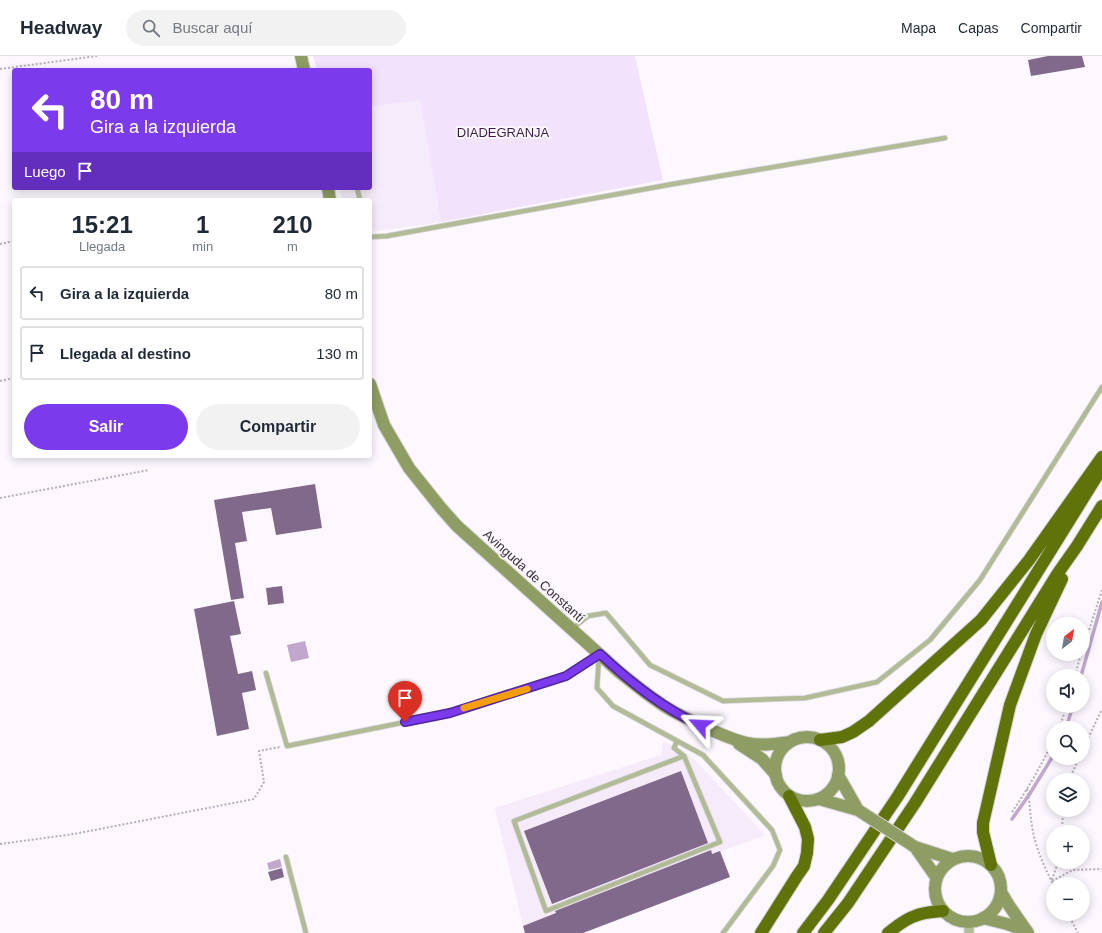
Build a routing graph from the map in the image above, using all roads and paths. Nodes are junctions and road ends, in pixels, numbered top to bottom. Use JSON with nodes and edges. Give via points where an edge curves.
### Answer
{"nodes":[{"id":1,"x":97,"y":56,"type":"edge"},
{"id":2,"x":301,"y":56,"type":"edge"},
{"id":3,"x":304,"y":68,"type":"edge"},
{"id":4,"x":0,"y":69,"type":"edge"},
{"id":5,"x":945,"y":138,"type":"dead end"},
{"id":6,"x":372,"y":237,"type":"edge"},
{"id":7,"x":12,"y":241,"type":"edge"},
{"id":8,"x":0,"y":244,"type":"edge"},
{"id":9,"x":12,"y":378,"type":"edge"},
{"id":10,"x":0,"y":381,"type":"edge"},
{"id":11,"x":1102,"y":387,"type":"edge"},
{"id":12,"x":372,"y":390,"type":"edge"},
{"id":13,"x":1102,"y":457,"type":"edge"},
{"id":14,"x":1102,"y":468,"type":"edge"},
{"id":15,"x":149,"y":470,"type":"dead end"},
{"id":16,"x":0,"y":498,"type":"edge"},
{"id":17,"x":1102,"y":506,"type":"edge"},
{"id":18,"x":1077,"y":546,"type":"junction"},
{"id":19,"x":1102,"y":590,"type":"edge"},
{"id":20,"x":1090,"y":627,"type":"edge"},
{"id":21,"x":571,"y":630,"type":"junction"},
{"id":22,"x":600,"y":654,"type":"junction"},
{"id":23,"x":266,"y":673,"type":"dead end"},
{"id":24,"x":1102,"y":709,"type":"edge"},
{"id":25,"x":1090,"y":734,"type":"edge"},
{"id":26,"x":731,"y":739,"type":"junction"},
{"id":27,"x":820,"y":740,"type":"junction"},
{"id":28,"x":677,"y":741,"type":"junction"},
{"id":29,"x":790,"y":742,"type":"junction"},
{"id":30,"x":287,"y":746,"type":"junction"},
{"id":31,"x":684,"y":756,"type":"junction"},
{"id":32,"x":1046,"y":756,"type":"edge"},
{"id":33,"x":776,"y":775,"type":"junction"},
{"id":34,"x":838,"y":775,"type":"junction"},
{"id":35,"x":1027,"y":789,"type":"junction"},
{"id":36,"x":789,"y":796,"type":"junction"},
{"id":37,"x":819,"y":799,"type":"junction"},
{"id":38,"x":858,"y":810,"type":"junction"},
{"id":39,"x":1012,"y":812,"type":"dead end"},
{"id":40,"x":0,"y":844,"type":"edge"},
{"id":41,"x":915,"y":847,"type":"junction"},
{"id":42,"x":286,"y":857,"type":"dead end"},
{"id":43,"x":952,"y":859,"type":"junction"},
{"id":44,"x":991,"y":865,"type":"junction"},
{"id":45,"x":1102,"y":868,"type":"edge"},
{"id":46,"x":1049,"y":877,"type":"edge"},
{"id":47,"x":1062,"y":877,"type":"edge"},
{"id":48,"x":936,"y":878,"type":"junction"},
{"id":49,"x":1001,"y":892,"type":"junction"},
{"id":50,"x":943,"y":911,"type":"junction"},
{"id":51,"x":984,"y":918,"type":"junction"},
{"id":52,"x":1072,"y":921,"type":"edge"},
{"id":53,"x":969,"y":927,"type":"edge"},
{"id":54,"x":1027,"y":932,"type":"edge"},
{"id":55,"x":306,"y":933,"type":"edge"},
{"id":56,"x":723,"y":933,"type":"edge"},
{"id":57,"x":761,"y":933,"type":"edge"},
{"id":58,"x":803,"y":933,"type":"edge"},
{"id":59,"x":824,"y":933,"type":"edge"},
{"id":60,"x":888,"y":933,"type":"edge"},
{"id":61,"x":1078,"y":933,"type":"edge"}],
"edges":[{"from":1,"to":4,"type":"path"},
{"from":2,"to":3,"type":"main road"},
{"from":5,"to":6,"type":"lane"},
{"from":7,"to":8,"type":"path"},
{"from":9,"to":10,"type":"path"},
{"from":11,"to":21,"type":"lane","via":[[980,580],[930,640],[877,682],[805,698],[723,700],[650,665],[606,613],[588,616]]},
{"from":12,"to":21,"type":"main road","name":"Avinguda de Constantí","via":[[384,425],[409,468],[441,508]]},
{"from":13,"to":27,"type":"highway","via":[[1029,560],[981,620],[869,721],[842,737]]},
{"from":14,"to":58,"type":"highway","via":[[898,796]]},
{"from":15,"to":16,"type":"path"},
{"from":17,"to":18,"type":"highway"},
{"from":18,"to":44,"type":"highway","via":[[1036,634],[1010,705],[983,823]]},
{"from":18,"to":59,"type":"highway","via":[[915,803],[848,903]]},
{"from":19,"to":20,"type":"path"},
{"from":21,"to":22,"type":"main road","name":"Avinguda de Constantí"},
{"from":22,"to":26,"type":"main road","name":"Avinguda de Constantí","via":[[636,686],[668,709]]},
{"from":22,"to":28,"type":"lane","via":[[597,688],[613,706]]},
{"from":22,"to":30,"type":"lane","via":[[566,676],[450,713]]},
{"from":23,"to":30,"type":"lane"},
{"from":24,"to":25,"type":"path"},
{"from":26,"to":29,"type":"main road","via":[[762,744]]},
{"from":26,"to":33,"type":"main road","via":[[762,759]]},
{"from":27,"to":29,"type":"main road","via":[[799,738]]},
{"from":27,"to":34,"type":"main road","via":[[835,754]]},
{"from":28,"to":31,"type":"lane","via":[[674,748]]},
{"from":28,"to":56,"type":"lane","via":[[703,755],[772,830],[780,850],[773,866]]},
{"from":29,"to":33,"type":"main road","via":[[782,749],[777,759]]},
{"from":30,"to":40,"type":"path","via":[[259,751],[264,782],[254,799],[74,834]]},
{"from":31,"to":31,"type":"lane","via":[[514,821],[546,911],[720,842]]},
{"from":32,"to":35,"type":"path"},
{"from":33,"to":36,"type":"main road","via":[[782,789]]},
{"from":34,"to":37,"type":"main road","via":[[835,785]]},
{"from":34,"to":38,"type":"main road"},
{"from":35,"to":39,"type":"path"},
{"from":35,"to":46,"type":"path","via":[[1032,827],[1040,859]]},
{"from":36,"to":37,"type":"main road","via":[[799,800]]},
{"from":36,"to":57,"type":"highway","via":[[805,827],[808,839],[807,853],[804,866]]},
{"from":37,"to":38,"type":"main road"},
{"from":38,"to":41,"type":"main road","bridge":true},
{"from":41,"to":43,"type":"main road"},
{"from":41,"to":48,"type":"main road"},
{"from":42,"to":55,"type":"lane"},
{"from":43,"to":44,"type":"main road","via":[[972,856]]},
{"from":43,"to":48,"type":"main road","via":[[945,864]]},
{"from":44,"to":49,"type":"main road","via":[[997,872]]},
{"from":45,"to":47,"type":"path","via":[[1073,870]]},
{"from":48,"to":50,"type":"main road","via":[[935,895]]},
{"from":49,"to":51,"type":"main road","via":[[998,902]]},
{"from":49,"to":54,"type":"main road"},
{"from":50,"to":53,"type":"main road"},
{"from":50,"to":60,"type":"highway","via":[[915,915]]},
{"from":51,"to":53,"type":"main road"},
{"from":51,"to":54,"type":"main road"},
{"from":52,"to":61,"type":"path"}]}
